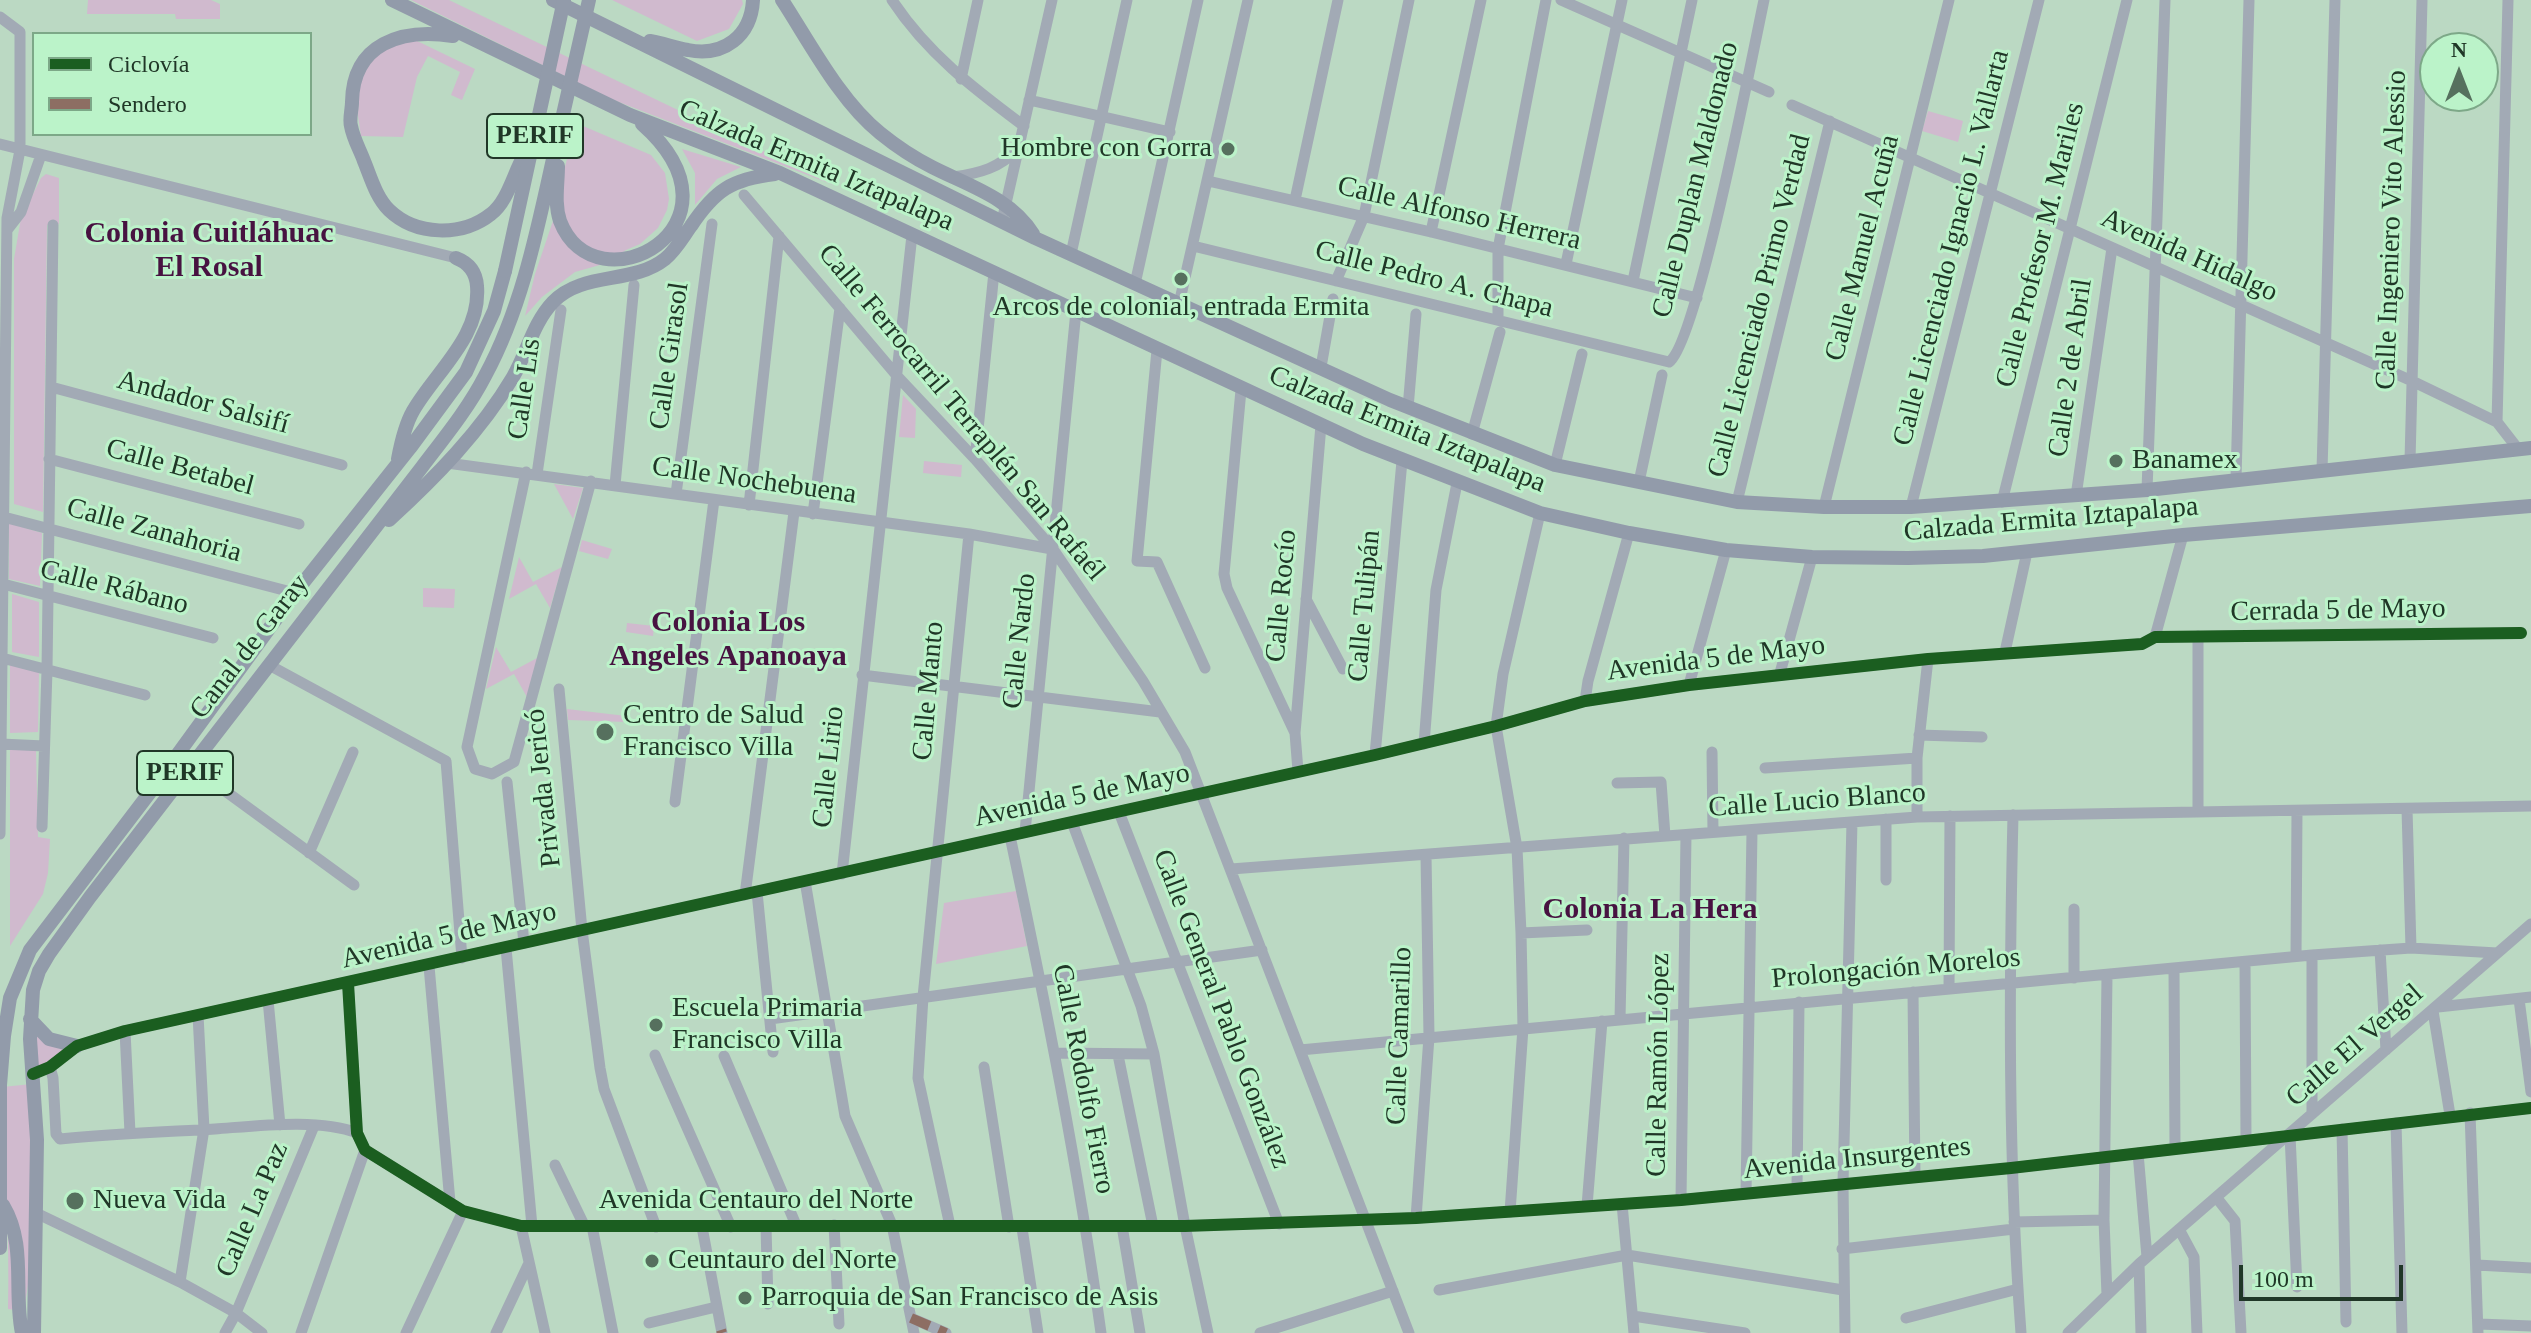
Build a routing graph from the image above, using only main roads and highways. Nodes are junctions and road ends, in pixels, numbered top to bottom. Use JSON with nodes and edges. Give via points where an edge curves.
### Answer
{"nodes":[{"id":1,"x":392,"y":0,"type":"edge"},
{"id":2,"x":553,"y":0,"type":"edge"},
{"id":3,"x":564,"y":0,"type":"edge"},
{"id":4,"x":589,"y":0,"type":"edge"},
{"id":5,"x":782,"y":0,"type":"edge"},
{"id":6,"x":753,"y":6,"type":"edge"},
{"id":7,"x":465,"y":38,"type":"junction"},
{"id":8,"x":634,"y":39,"type":"junction"},
{"id":9,"x":630,"y":115,"type":"junction"},
{"id":10,"x":535,"y":140,"type":"junction"},
{"id":11,"x":557,"y":141,"type":"junction"},
{"id":12,"x":780,"y":173,"type":"junction"},
{"id":13,"x":1035,"y":238,"type":"junction"},
{"id":14,"x":456,"y":258,"type":"road end"},
{"id":15,"x":2525,"y":449,"type":"edge"},
{"id":16,"x":398,"y":463,"type":"junction"},
{"id":17,"x":2531,"y":506,"type":"edge"},
{"id":18,"x":372,"y":531,"type":"junction"},
{"id":19,"x":30,"y":1019,"type":"junction"},
{"id":20,"x":77,"y":1046,"type":"road end"},
{"id":21,"x":0,"y":1085,"type":"edge"},
{"id":22,"x":0,"y":1200,"type":"edge"},
{"id":23,"x":0,"y":1248,"type":"edge"},
{"id":24,"x":22,"y":1333,"type":"edge"},
{"id":25,"x":34,"y":1333,"type":"edge"}],
"edges":[{"from":1,"to":7,"type":"main road","name":"Calzada Ermita Iztapalapa"},
{"from":2,"to":8,"type":"main road","name":"Calzada Ermita Iztapalapa"},
{"from":3,"to":10,"type":"main road","name":"Canal de Garay","number":"PERIF","bridge":true},
{"from":4,"to":11,"type":"main road","name":"Canal de Garay","number":"PERIF","bridge":true},
{"from":5,"to":13,"type":"main road","via":[[857,111],[879,132],[913,157],[1007,206]]},
{"from":6,"to":8,"type":"main road","via":[[740,36],[719,49],[690,51]]},
{"from":7,"to":9,"type":"main road","name":"Calzada Ermita Iztapalapa"},
{"from":7,"to":10,"type":"main road","via":[[426,33],[391,40],[365,58],[353,84],[350,125],[377,192],[391,212],[417,226],[449,231],[470,226],[504,200],[517,165]]},
{"from":8,"to":13,"type":"main road","name":"Calzada Ermita Iztapalapa"},
{"from":9,"to":11,"type":"main road","via":[[668,152],[682,185],[675,226],[650,251],[609,259],[590,253],[568,235],[557,204]]},
{"from":9,"to":12,"type":"main road","name":"Calzada Ermita Iztapalapa"},
{"from":10,"to":16,"type":"main road","name":"Canal de Garay","number":"PERIF","bridge":true,"via":[[494,311],[466,372]]},
{"from":11,"to":18,"type":"main road","name":"Canal de Garay","number":"PERIF","via":[[526,272],[500,346],[474,395]]},
{"from":12,"to":17,"type":"main road","name":"Calzada Ermita Iztapalapa","via":[[1402,461],[1540,513],[1629,533],[1726,550],[1908,558]]},
{"from":12,"to":18,"type":"main road","via":[[744,179],[720,190],[663,261],[564,292],[542,315],[495,405],[447,463]]},
{"from":13,"to":15,"type":"main road","name":"Calzada Ermita Iztapalapa","via":[[1472,434],[1555,465],[1737,502],[1911,507],[2002,502]]},
{"from":14,"to":16,"type":"main road","via":[[475,274],[475,311],[450,362],[412,412]]},
{"from":16,"to":21,"type":"main road","name":"Canal de Garay","number":"PERIF","via":[[30,950],[10,998]]},
{"from":18,"to":19,"type":"main road","name":"Canal de Garay","number":"PERIF","via":[[49,954],[33,990]]},
{"from":19,"to":20,"type":"main road","via":[[49,1039]]},
{"from":19,"to":25,"type":"main road","name":"Canal de Garay","number":"PERIF","via":[[37,1140]]},
{"from":21,"to":22,"type":"main road","name":"Canal de Garay","number":"PERIF"},
{"from":22,"to":23,"type":"main road","name":"Canal de Garay","number":"PERIF"},
{"from":22,"to":24,"type":"main road","via":[[18,1249]]}]}
